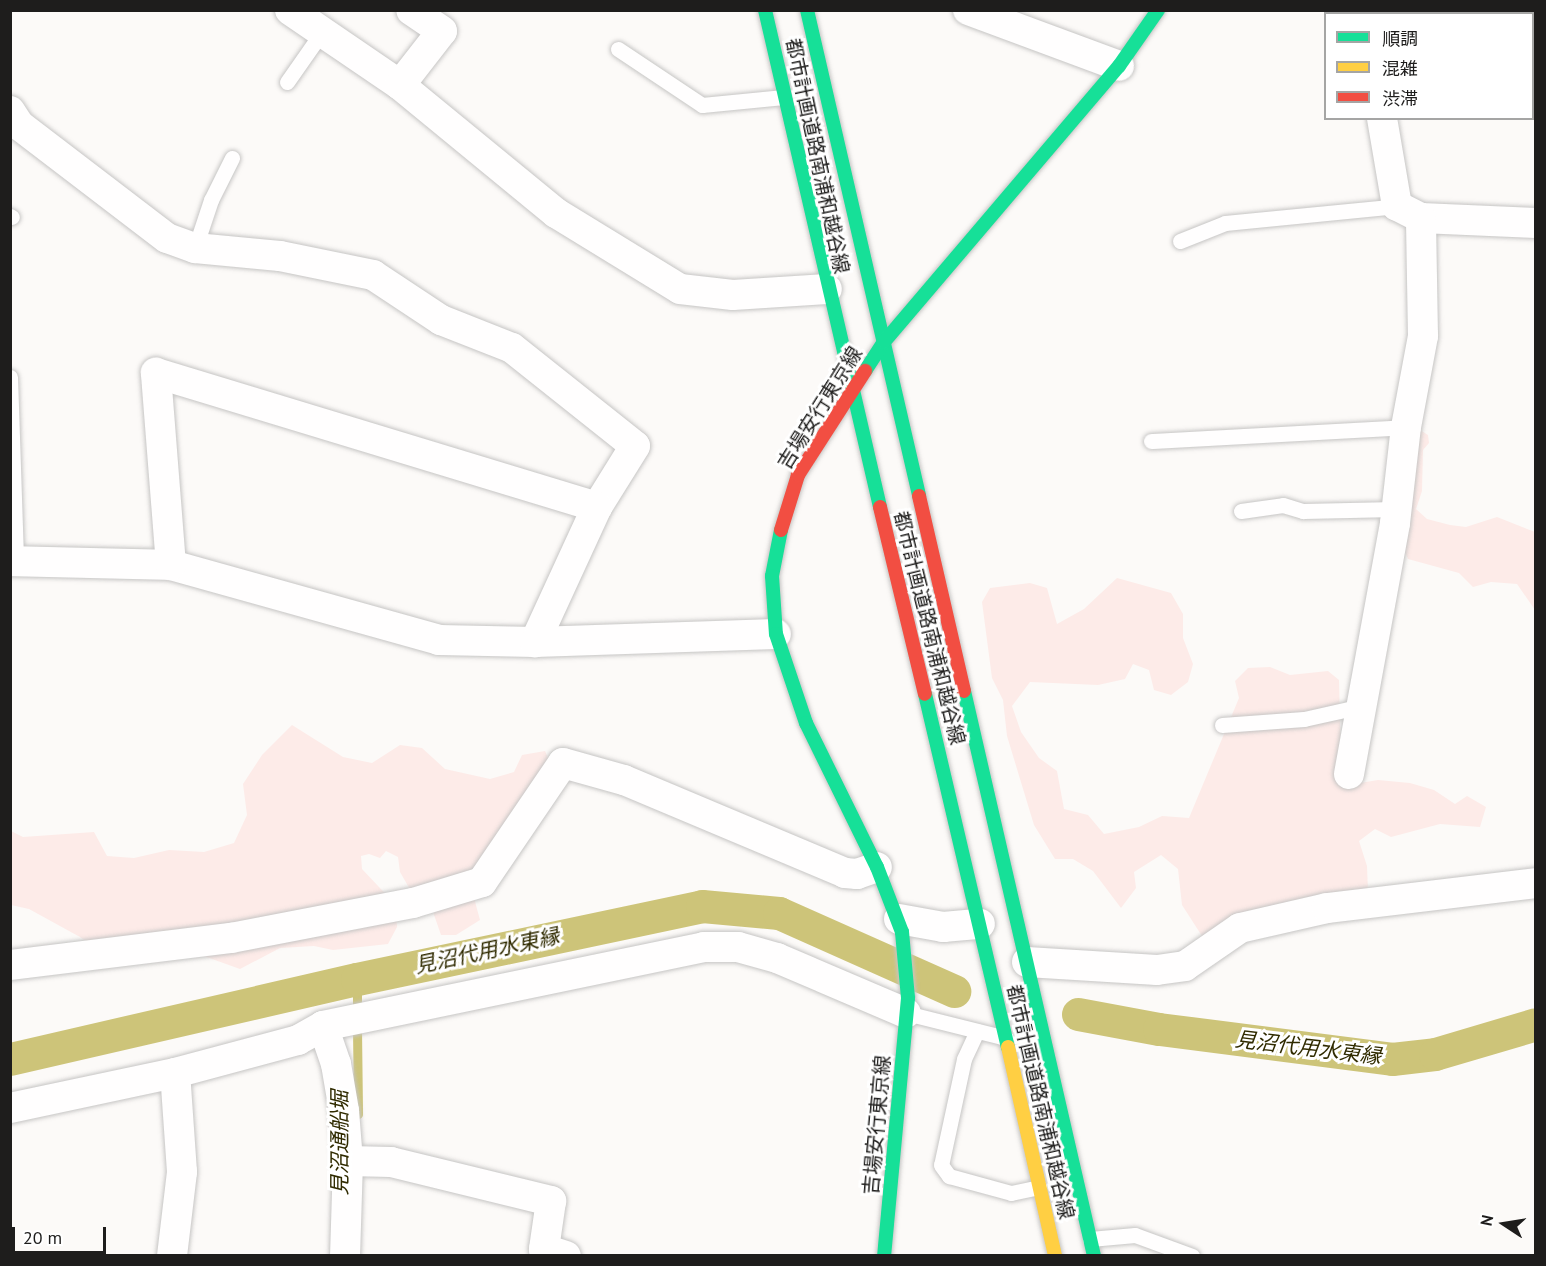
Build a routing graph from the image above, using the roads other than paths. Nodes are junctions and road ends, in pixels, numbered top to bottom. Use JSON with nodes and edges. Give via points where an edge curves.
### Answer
{"nodes":[{"id":1,"x":290,"y":10,"type":"edge"},
{"id":2,"x":411,"y":10,"type":"edge"},
{"id":3,"x":765,"y":10,"type":"edge"},
{"id":4,"x":807,"y":10,"type":"edge"},
{"id":5,"x":968,"y":10,"type":"edge"},
{"id":6,"x":1158,"y":10,"type":"edge"},
{"id":7,"x":322,"y":32,"type":"junction"},
{"id":8,"x":618,"y":49,"type":"dead end"},
{"id":9,"x":1119,"y":66,"type":"junction"},
{"id":10,"x":287,"y":82,"type":"dead end"},
{"id":11,"x":400,"y":85,"type":"junction"},
{"id":12,"x":784,"y":97,"type":"junction"},
{"id":13,"x":10,"y":111,"type":"edge"},
{"id":14,"x":1383,"y":120,"type":"edge"},
{"id":15,"x":232,"y":158,"type":"dead end"},
{"id":16,"x":1409,"y":212,"type":"junction"},
{"id":17,"x":1536,"y":222,"type":"edge"},
{"id":18,"x":1180,"y":241,"type":"dead end"},
{"id":19,"x":195,"y":248,"type":"junction"},
{"id":20,"x":827,"y":289,"type":"junction"},
{"id":21,"x":884,"y":342,"type":"junction"},
{"id":22,"x":10,"y":378,"type":"edge"},
{"id":23,"x":852,"y":393,"type":"junction"},
{"id":24,"x":1406,"y":427,"type":"junction"},
{"id":25,"x":1151,"y":441,"type":"dead end"},
{"id":26,"x":597,"y":507,"type":"junction"},
{"id":27,"x":1396,"y":509,"type":"junction"},
{"id":28,"x":1241,"y":511,"type":"dead end"},
{"id":29,"x":13,"y":561,"type":"edge"},
{"id":30,"x":171,"y":565,"type":"junction"},
{"id":31,"x":776,"y":634,"type":"junction"},
{"id":32,"x":536,"y":642,"type":"junction"},
{"id":33,"x":1362,"y":706,"type":"junction"},
{"id":34,"x":1222,"y":725,"type":"dead end"},
{"id":35,"x":1348,"y":774,"type":"dead end"},
{"id":36,"x":877,"y":867,"type":"junction"},
{"id":37,"x":1536,"y":883,"type":"edge"},
{"id":38,"x":980,"y":924,"type":"junction"},
{"id":39,"x":901,"y":926,"type":"junction"},
{"id":40,"x":1026,"y":962,"type":"junction"},
{"id":41,"x":10,"y":965,"type":"edge"},
{"id":42,"x":907,"y":1006,"type":"junction"},
{"id":43,"x":323,"y":1026,"type":"junction"},
{"id":44,"x":977,"y":1031,"type":"junction"},
{"id":45,"x":1006,"y":1038,"type":"junction"},
{"id":46,"x":175,"y":1073,"type":"junction"},
{"id":47,"x":10,"y":1108,"type":"edge"},
{"id":48,"x":348,"y":1161,"type":"junction"},
{"id":49,"x":1039,"y":1186,"type":"junction"},
{"id":50,"x":1090,"y":1239,"type":"junction"},
{"id":51,"x":172,"y":1256,"type":"edge"},
{"id":52,"x":345,"y":1256,"type":"edge"},
{"id":53,"x":566,"y":1256,"type":"edge"},
{"id":54,"x":884,"y":1256,"type":"edge"},
{"id":55,"x":1055,"y":1256,"type":"edge"},
{"id":56,"x":1094,"y":1256,"type":"edge"},
{"id":57,"x":1192,"y":1256,"type":"edge"}],
"edges":[{"from":1,"to":7,"type":"street"},
{"from":2,"to":11,"type":"street","via":[[442,31]]},
{"from":3,"to":12,"type":"street","name":"都市計画道路南浦和越谷線"},
{"from":4,"to":21,"type":"street","name":"都市計画道路南浦和越谷線"},
{"from":5,"to":9,"type":"street"},
{"from":6,"to":9,"type":"street","name":"吉場安行東京線"},
{"from":7,"to":10,"type":"lane"},
{"from":7,"to":11,"type":"street"},
{"from":8,"to":12,"type":"lane","via":[[702,105]]},
{"from":9,"to":21,"type":"street","name":"吉場安行東京線"},
{"from":11,"to":20,"type":"street","via":[[556,213],[680,289],[733,295]]},
{"from":12,"to":20,"type":"street","name":"都市計画道路南浦和越谷線"},
{"from":13,"to":19,"type":"street","via":[[19,125],[167,238]]},
{"from":14,"to":16,"type":"street"},
{"from":15,"to":19,"type":"lane","via":[[211,200]]},
{"from":16,"to":17,"type":"street"},
{"from":16,"to":18,"type":"lane","via":[[1225,223]]},
{"from":16,"to":24,"type":"street","via":[[1423,336]]},
{"from":19,"to":26,"type":"street","via":[[280,256],[373,275],[441,320],[512,348],[635,446]]},
{"from":20,"to":23,"type":"street","name":"都市計画道路南浦和越谷線"},
{"from":21,"to":23,"type":"street","name":"吉場安行東京線"},
{"from":21,"to":40,"type":"street","name":"都市計画道路南浦和越谷線"},
{"from":22,"to":29,"type":"lane"},
{"from":23,"to":31,"type":"street","name":"吉場安行東京線","via":[[798,475],[784,513],[772,576]]},
{"from":23,"to":38,"type":"street","name":"都市計画道路南浦和越谷線"},
{"from":24,"to":25,"type":"lane"},
{"from":24,"to":27,"type":"street"},
{"from":26,"to":30,"type":"street","via":[[156,373]]},
{"from":26,"to":32,"type":"street"},
{"from":27,"to":28,"type":"lane","via":[[1303,511],[1283,505]]},
{"from":27,"to":33,"type":"street"},
{"from":29,"to":30,"type":"street"},
{"from":30,"to":32,"type":"street","via":[[439,640]]},
{"from":31,"to":32,"type":"street"},
{"from":31,"to":36,"type":"street","name":"吉場安行東京線","via":[[806,723]]},
{"from":33,"to":34,"type":"lane","via":[[1304,719]]},
{"from":33,"to":35,"type":"street"},
{"from":36,"to":39,"type":"street","name":"吉場安行東京線"},
{"from":36,"to":41,"type":"street","via":[[857,874],[845,873],[624,780],[563,763],[482,882],[413,903],[231,938]]},
{"from":37,"to":40,"type":"street","via":[[1327,908],[1240,928],[1185,966],[1156,970]]},
{"from":38,"to":39,"type":"street"},
{"from":38,"to":45,"type":"street","name":"都市計画道路南浦和越谷線"},
{"from":39,"to":42,"type":"street","name":"吉場安行東京線"},
{"from":40,"to":50,"type":"street","name":"都市計画道路南浦和越谷線"},
{"from":42,"to":43,"type":"street","via":[[777,958],[738,948],[704,947]]},
{"from":42,"to":44,"type":"lane"},
{"from":42,"to":54,"type":"street","name":"吉場安行東京線"},
{"from":43,"to":46,"type":"street","via":[[298,1040]]},
{"from":43,"to":48,"type":"street","via":[[336,1064]]},
{"from":44,"to":45,"type":"lane"},
{"from":44,"to":49,"type":"lane","via":[[964,1059],[941,1165],[949,1176],[1011,1193]]},
{"from":45,"to":49,"type":"street","name":"都市計画道路南浦和越谷線"},
{"from":46,"to":47,"type":"street"},
{"from":46,"to":51,"type":"street","via":[[182,1172]]},
{"from":48,"to":52,"type":"street"},
{"from":48,"to":53,"type":"street","via":[[391,1162],[551,1202],[544,1249]]},
{"from":49,"to":55,"type":"street","name":"都市計画道路南浦和越谷線"},
{"from":50,"to":56,"type":"street","name":"都市計画道路南浦和越谷線"},
{"from":50,"to":57,"type":"lane","via":[[1135,1235]]}]}
